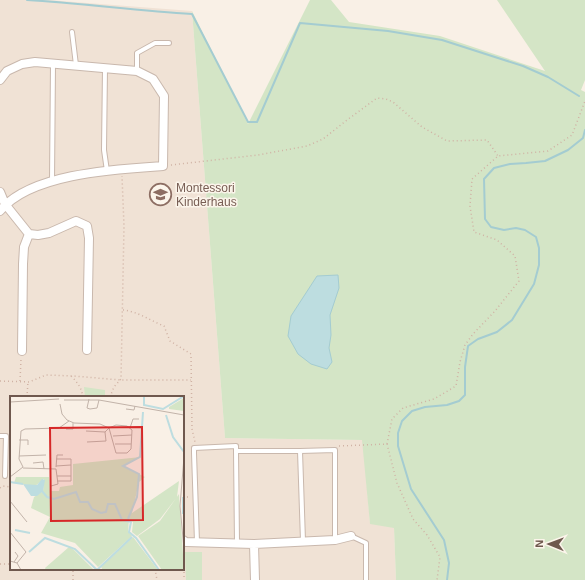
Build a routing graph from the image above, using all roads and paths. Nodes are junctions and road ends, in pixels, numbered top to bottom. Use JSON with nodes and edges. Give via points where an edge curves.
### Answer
{"nodes":[{"id":1,"x":72,"y":32,"type":"dead end"},
{"id":2,"x":169,"y":43,"type":"dead end"},
{"id":3,"x":53,"y":64,"type":"junction"},
{"id":4,"x":76,"y":66,"type":"junction"},
{"id":5,"x":105,"y":68,"type":"junction"},
{"id":6,"x":137,"y":71,"type":"junction"},
{"id":7,"x":1,"y":76,"type":"edge"},
{"id":8,"x":585,"y":101,"type":"edge"},
{"id":9,"x":498,"y":156,"type":"junction"},
{"id":10,"x":163,"y":166,"type":"junction"},
{"id":11,"x":120,"y":169,"type":"junction"},
{"id":12,"x":107,"y":171,"type":"junction"},
{"id":13,"x":52,"y":181,"type":"junction"},
{"id":14,"x":0,"y":192,"type":"edge"},
{"id":15,"x":3,"y":207,"type":"edge"},
{"id":16,"x":29,"y":234,"type":"junction"},
{"id":17,"x":122,"y":310,"type":"junction"},
{"id":18,"x":22,"y":350,"type":"joint"},
{"id":19,"x":87,"y":350,"type":"dead end"},
{"id":20,"x":71,"y":376,"type":"junction"},
{"id":21,"x":0,"y":380,"type":"edge"},
{"id":22,"x":120,"y":380,"type":"junction"},
{"id":23,"x":191,"y":380,"type":"junction"},
{"id":24,"x":20,"y":381,"type":"junction"},
{"id":25,"x":28,"y":382,"type":"junction"},
{"id":26,"x":27,"y":396,"type":"edge"},
{"id":27,"x":83,"y":396,"type":"edge"},
{"id":28,"x":110,"y":396,"type":"edge"},
{"id":29,"x":0,"y":436,"type":"edge"},
{"id":30,"x":387,"y":444,"type":"junction"},
{"id":31,"x":194,"y":448,"type":"junction"},
{"id":32,"x":300,"y":450,"type":"junction"},
{"id":33,"x":335,"y":450,"type":"junction"},
{"id":34,"x":236,"y":451,"type":"junction"},
{"id":35,"x":5,"y":476,"type":"dead end"},
{"id":36,"x":10,"y":486,"type":"edge"},
{"id":37,"x":0,"y":488,"type":"edge"},
{"id":38,"x":195,"y":496,"type":"junction"},
{"id":39,"x":184,"y":497,"type":"edge"},
{"id":40,"x":351,"y":536,"type":"joint"},
{"id":41,"x":184,"y":540,"type":"edge"},
{"id":42,"x":336,"y":540,"type":"junction"},
{"id":43,"x":303,"y":541,"type":"junction"},
{"id":44,"x":196,"y":542,"type":"junction"},
{"id":45,"x":237,"y":544,"type":"junction"},
{"id":46,"x":254,"y":544,"type":"junction"},
{"id":47,"x":155,"y":570,"type":"edge"},
{"id":48,"x":184,"y":570,"type":"edge"},
{"id":49,"x":157,"y":580,"type":"edge"},
{"id":50,"x":184,"y":580,"type":"edge"},
{"id":51,"x":255,"y":580,"type":"edge"},
{"id":52,"x":366,"y":580,"type":"edge"},
{"id":53,"x":437,"y":580,"type":"edge"}],
"edges":[{"from":1,"to":4,"type":"lane"},
{"from":2,"to":6,"type":"lane","via":[[155,43],[137,53]]},
{"from":3,"to":4,"type":"street"},
{"from":3,"to":7,"type":"street","via":[[22,64]]},
{"from":3,"to":13,"type":"lane"},
{"from":4,"to":5,"type":"street"},
{"from":5,"to":6,"type":"street"},
{"from":5,"to":12,"type":"lane","via":[[104,150]]},
{"from":6,"to":10,"type":"street","via":[[153,79],[164,96]]},
{"from":8,"to":9,"type":"path","via":[[572,135],[548,151]]},
{"from":9,"to":10,"type":"path","via":[[487,140],[447,141],[422,127],[394,102],[377,98],[323,140],[307,146]]},
{"from":9,"to":30,"type":"path","via":[[472,179],[470,206],[474,232],[497,240],[515,256],[519,281],[465,345],[456,386],[434,400],[403,408],[392,419]]},
{"from":10,"to":11,"type":"street"},
{"from":11,"to":12,"type":"street"},
{"from":11,"to":17,"type":"path","via":[[124,226]]},
{"from":12,"to":13,"type":"street"},
{"from":13,"to":15,"type":"street","via":[[28,189]]},
{"from":14,"to":15,"type":"street"},
{"from":15,"to":16,"type":"street"},
{"from":16,"to":18,"type":"street","via":[[24,247]]},
{"from":16,"to":19,"type":"street","via":[[49,233],[76,221],[87,226]]},
{"from":17,"to":22,"type":"path"},
{"from":17,"to":23,"type":"path","via":[[164,326],[170,341],[191,354]]},
{"from":18,"to":24,"type":"path"},
{"from":20,"to":22,"type":"path"},
{"from":20,"to":25,"type":"path","via":[[46,376]]},
{"from":20,"to":27,"type":"path","via":[[78,383]]},
{"from":21,"to":24,"type":"path"},
{"from":22,"to":23,"type":"path"},
{"from":22,"to":28,"type":"path"},
{"from":23,"to":31,"type":"path"},
{"from":24,"to":25,"type":"path"},
{"from":25,"to":26,"type":"path"},
{"from":29,"to":35,"type":"lane","via":[[6,436]]},
{"from":30,"to":33,"type":"path","via":[[335,446]]},
{"from":30,"to":53,"type":"path","via":[[397,482],[413,519],[427,535],[440,557]]},
{"from":31,"to":34,"type":"lane","via":[[236,446]]},
{"from":31,"to":38,"type":"lane"},
{"from":32,"to":33,"type":"lane"},
{"from":32,"to":34,"type":"lane"},
{"from":32,"to":43,"type":"lane"},
{"from":33,"to":42,"type":"lane"},
{"from":34,"to":45,"type":"lane"},
{"from":36,"to":37,"type":"path"},
{"from":38,"to":39,"type":"path"},
{"from":38,"to":44,"type":"lane"},
{"from":40,"to":42,"type":"street"},
{"from":40,"to":52,"type":"lane","via":[[366,543]]},
{"from":41,"to":44,"type":"street"},
{"from":42,"to":43,"type":"street"},
{"from":43,"to":46,"type":"street"},
{"from":44,"to":45,"type":"street"},
{"from":45,"to":46,"type":"street"},
{"from":46,"to":51,"type":"street"},
{"from":47,"to":49,"type":"path"},
{"from":48,"to":50,"type":"path"}]}
